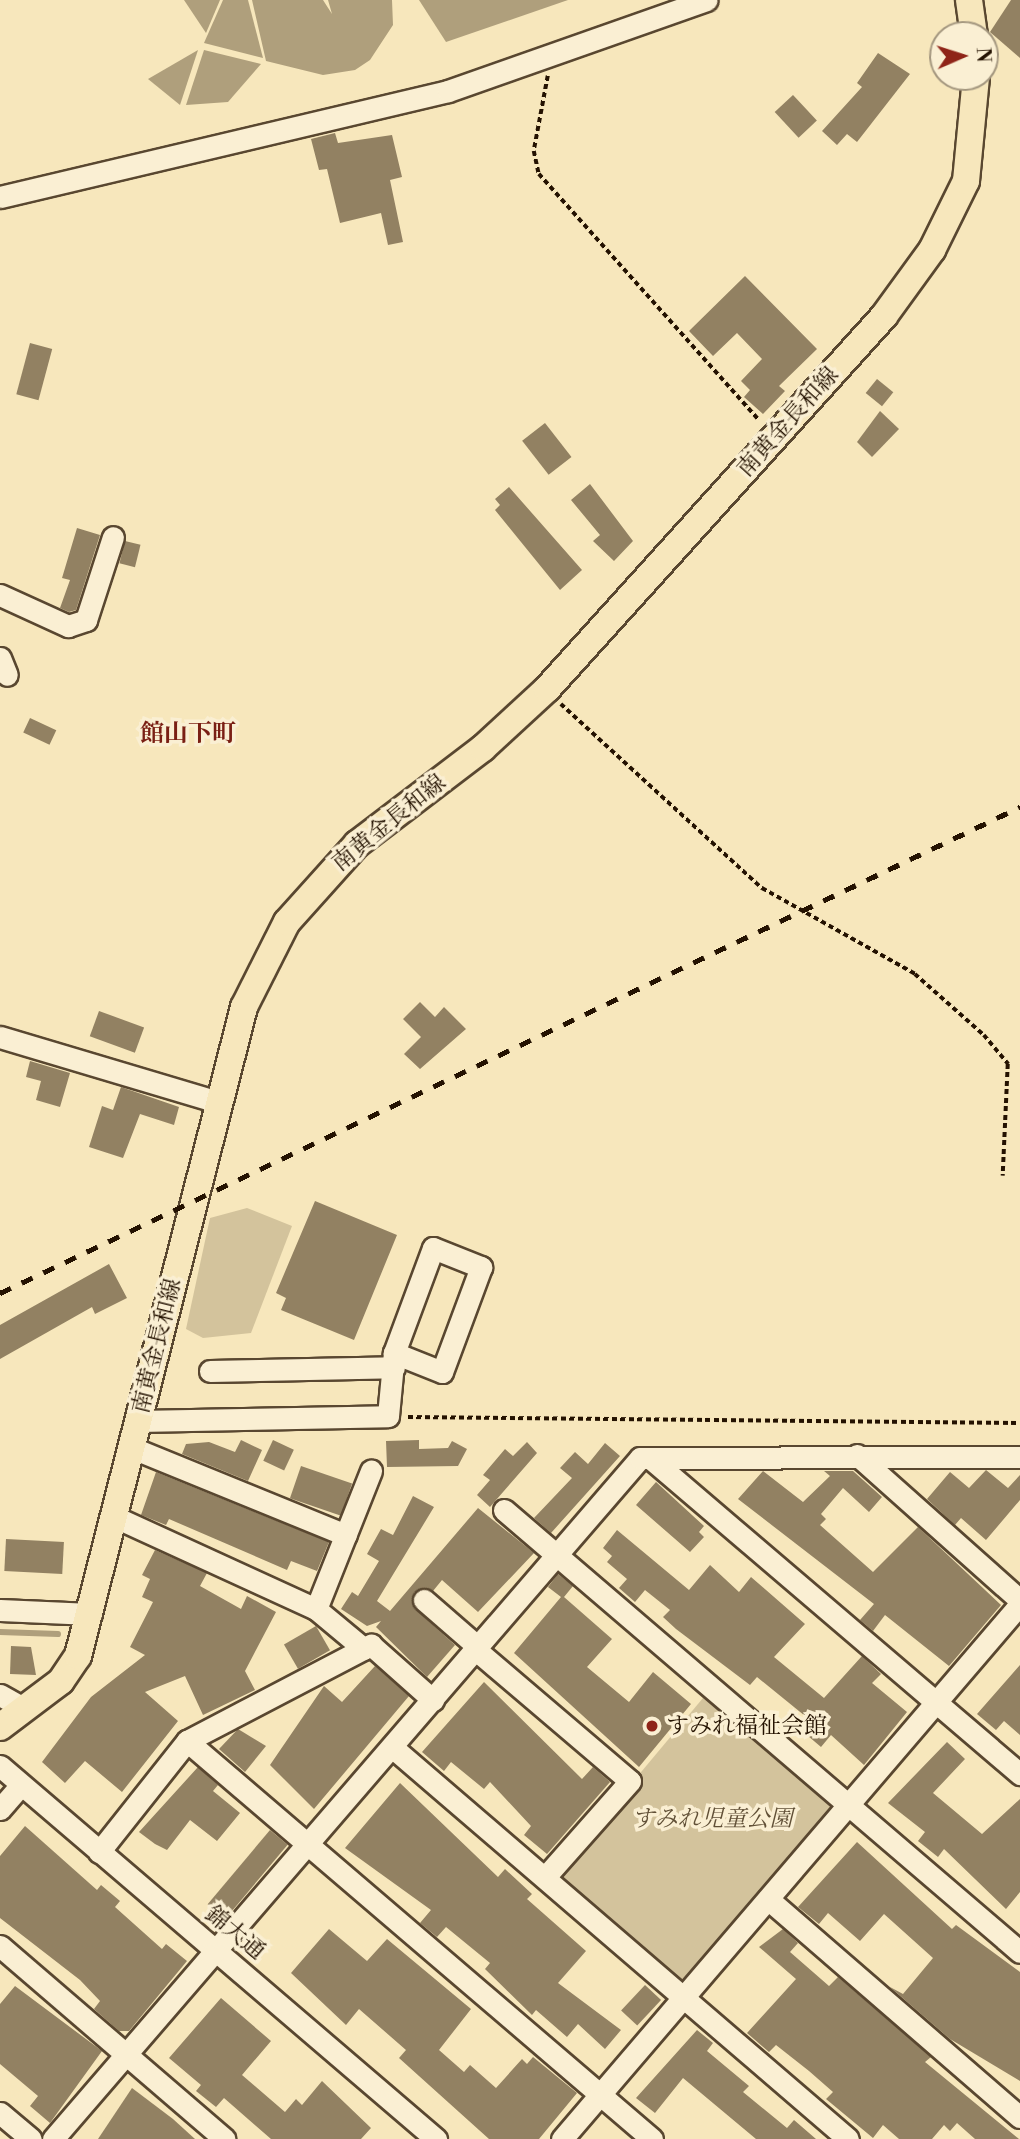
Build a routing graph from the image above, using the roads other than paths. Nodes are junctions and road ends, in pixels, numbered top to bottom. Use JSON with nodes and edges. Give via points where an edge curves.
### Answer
{"nodes":[{"id":1,"x":706,"y":0,"type":"edge"},
{"id":2,"x":970,"y":0,"type":"edge"},
{"id":3,"x":972,"y":21,"type":"edge"},
{"id":4,"x":975,"y":91,"type":"edge"},
{"id":5,"x":0,"y":197,"type":"edge"},
{"id":6,"x":113,"y":537,"type":"dead end"},
{"id":7,"x":0,"y":595,"type":"edge"},
{"id":8,"x":0,"y":1037,"type":"edge"},
{"id":9,"x":218,"y":1102,"type":"junction"},
{"id":10,"x":394,"y":1360,"type":"junction"},
{"id":11,"x":210,"y":1371,"type":"dead end"},
{"id":12,"x":138,"y":1421,"type":"junction"},
{"id":13,"x":130,"y":1447,"type":"junction"},
{"id":14,"x":857,"y":1455,"type":"junction"},
{"id":15,"x":1020,"y":1457,"type":"edge"},
{"id":16,"x":650,"y":1458,"type":"junction"},
{"id":17,"x":371,"y":1471,"type":"dead end"},
{"id":18,"x":503,"y":1510,"type":"dead end"},
{"id":19,"x":115,"y":1517,"type":"junction"},
{"id":20,"x":346,"y":1535,"type":"junction"},
{"id":21,"x":558,"y":1553,"type":"junction"},
{"id":22,"x":424,"y":1600,"type":"dead end"},
{"id":23,"x":1020,"y":1602,"type":"edge"},
{"id":24,"x":316,"y":1609,"type":"junction"},
{"id":25,"x":0,"y":1610,"type":"edge"},
{"id":26,"x":91,"y":1614,"type":"junction"},
{"id":27,"x":477,"y":1648,"type":"junction"},
{"id":28,"x":364,"y":1649,"type":"junction"},
{"id":29,"x":0,"y":1695,"type":"edge"},
{"id":30,"x":433,"y":1700,"type":"junction"},
{"id":31,"x":937,"y":1702,"type":"junction"},
{"id":32,"x":25,"y":1709,"type":"junction"},
{"id":33,"x":0,"y":1727,"type":"edge"},
{"id":34,"x":187,"y":1741,"type":"junction"},
{"id":35,"x":392,"y":1747,"type":"junction"},
{"id":36,"x":0,"y":1766,"type":"edge"},
{"id":37,"x":1020,"y":1774,"type":"edge"},
{"id":38,"x":21,"y":1785,"type":"junction"},
{"id":39,"x":849,"y":1805,"type":"junction"},
{"id":40,"x":0,"y":1809,"type":"edge"},
{"id":41,"x":309,"y":1845,"type":"junction"},
{"id":42,"x":99,"y":1852,"type":"junction"},
{"id":43,"x":545,"y":1877,"type":"junction"},
{"id":44,"x":768,"y":1899,"type":"junction"},
{"id":45,"x":0,"y":1946,"type":"edge"},
{"id":46,"x":215,"y":1950,"type":"junction"},
{"id":47,"x":1020,"y":1952,"type":"edge"},
{"id":48,"x":683,"y":1999,"type":"junction"},
{"id":49,"x":126,"y":2057,"type":"junction"},
{"id":50,"x":601,"y":2094,"type":"junction"},
{"id":51,"x":0,"y":2113,"type":"edge"},
{"id":52,"x":1020,"y":2117,"type":"edge"},
{"id":53,"x":31,"y":2139,"type":"edge"},
{"id":54,"x":53,"y":2139,"type":"edge"},
{"id":55,"x":224,"y":2139,"type":"edge"},
{"id":56,"x":436,"y":2139,"type":"edge"},
{"id":57,"x":562,"y":2139,"type":"edge"},
{"id":58,"x":652,"y":2139,"type":"edge"},
{"id":59,"x":848,"y":2139,"type":"edge"}],
"edges":[{"from":1,"to":5,"type":"street","via":[[449,91]]},
{"from":2,"to":3,"type":"main road"},
{"from":4,"to":9,"type":"main road","name":"南黄金長和線","via":[[966,181],[937,241],[884,316],[547,690],[357,844],[286,922],[244,1007]]},
{"from":6,"to":7,"type":"street","via":[[86,620],[68,626]]},
{"from":8,"to":9,"type":"street"},
{"from":9,"to":12,"type":"main road","name":"南黄金長和線"},
{"from":10,"to":10,"type":"street","via":[[433,1248],[481,1267],[442,1372]]},
{"from":10,"to":11,"type":"street"},
{"from":10,"to":12,"type":"street","via":[[388,1416]]},
{"from":12,"to":13,"type":"main road","name":"南黄金長和線"},
{"from":13,"to":19,"type":"main road","name":"南黄金長和線"},
{"from":13,"to":20,"type":"street"},
{"from":14,"to":15,"type":"street"},
{"from":14,"to":16,"type":"street"},
{"from":14,"to":23,"type":"street"},
{"from":16,"to":21,"type":"street","via":[[640,1458]]},
{"from":16,"to":31,"type":"street"},
{"from":17,"to":20,"type":"street"},
{"from":18,"to":21,"type":"street"},
{"from":19,"to":24,"type":"street"},
{"from":19,"to":26,"type":"main road","name":"南黄金長和線"},
{"from":20,"to":24,"type":"street"},
{"from":21,"to":27,"type":"street"},
{"from":21,"to":39,"type":"street"},
{"from":22,"to":27,"type":"street"},
{"from":23,"to":31,"type":"street"},
{"from":24,"to":28,"type":"street"},
{"from":25,"to":26,"type":"street"},
{"from":26,"to":32,"type":"main road","name":"南黄金長和線","via":[[78,1656],[61,1681]]},
{"from":27,"to":30,"type":"street"},
{"from":27,"to":43,"type":"street","via":[[630,1781]]},
{"from":28,"to":30,"type":"street","via":[[371,1645]]},
{"from":28,"to":34,"type":"street"},
{"from":29,"to":32,"type":"street"},
{"from":30,"to":35,"type":"street"},
{"from":31,"to":37,"type":"street"},
{"from":31,"to":39,"type":"street"},
{"from":32,"to":33,"type":"main road","name":"南黄金長和線"},
{"from":34,"to":41,"type":"street"},
{"from":34,"to":42,"type":"street"},
{"from":35,"to":41,"type":"street"},
{"from":35,"to":43,"type":"street"},
{"from":36,"to":38,"type":"street","name":"錦大通"},
{"from":38,"to":40,"type":"street"},
{"from":38,"to":42,"type":"street","name":"錦大通"},
{"from":39,"to":44,"type":"street"},
{"from":39,"to":47,"type":"street"},
{"from":41,"to":46,"type":"street"},
{"from":41,"to":50,"type":"street"},
{"from":42,"to":46,"type":"street","name":"錦大通"},
{"from":43,"to":48,"type":"street"},
{"from":44,"to":48,"type":"street"},
{"from":44,"to":52,"type":"street"},
{"from":45,"to":49,"type":"street"},
{"from":46,"to":49,"type":"street"},
{"from":46,"to":56,"type":"street","name":"錦大通"},
{"from":48,"to":50,"type":"street"},
{"from":48,"to":59,"type":"street"},
{"from":49,"to":54,"type":"street"},
{"from":49,"to":55,"type":"street"},
{"from":50,"to":57,"type":"street"},
{"from":50,"to":58,"type":"street"},
{"from":51,"to":53,"type":"street"}]}
